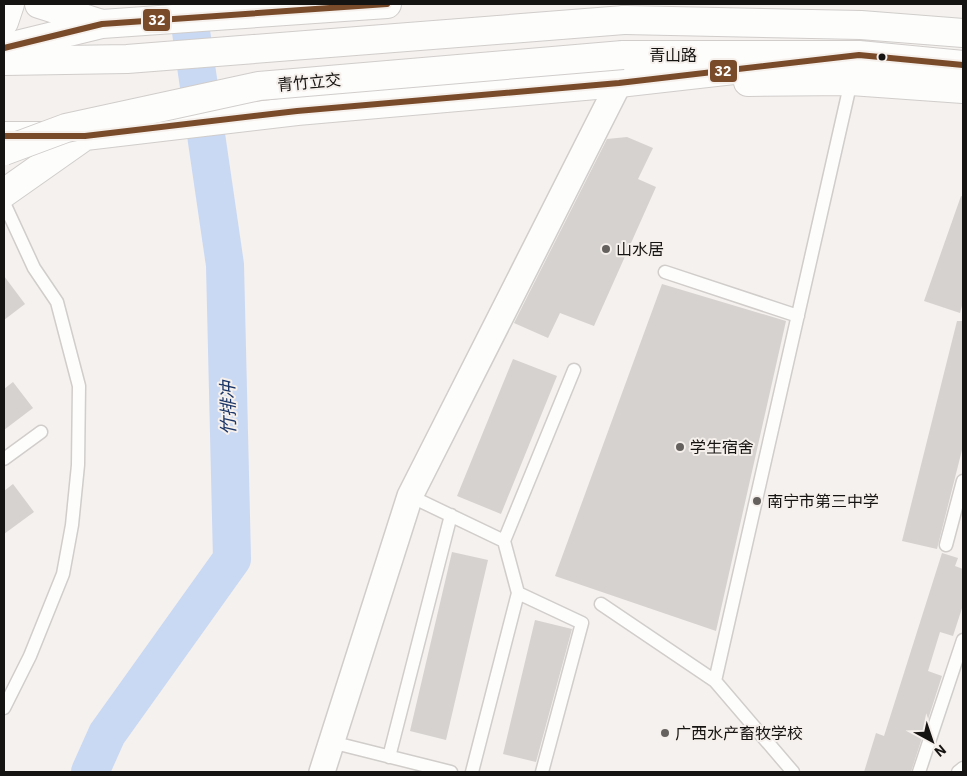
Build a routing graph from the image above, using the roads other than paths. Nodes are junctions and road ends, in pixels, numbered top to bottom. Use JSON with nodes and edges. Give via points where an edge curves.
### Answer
{"nodes":[{"id":1,"x":10,"y":4,"type":"edge"},
{"id":2,"x":39,"y":4,"type":"edge"},
{"id":3,"x":387,"y":4,"type":"edge"},
{"id":4,"x":4,"y":22,"type":"edge"},
{"id":5,"x":102,"y":24,"type":"junction"},
{"id":6,"x":963,"y":33,"type":"edge"},
{"id":7,"x":4,"y":48,"type":"edge"},
{"id":8,"x":859,"y":55,"type":"junction"},
{"id":9,"x":623,"y":56,"type":"joint"},
{"id":10,"x":4,"y":61,"type":"edge"},
{"id":11,"x":963,"y":65,"type":"edge"},
{"id":12,"x":851,"y":81,"type":"junction"},
{"id":13,"x":619,"y":82,"type":"junction"},
{"id":14,"x":963,"y":90,"type":"edge"},
{"id":15,"x":4,"y":136,"type":"edge"},
{"id":16,"x":85,"y":136,"type":"junction"},
{"id":17,"x":4,"y":151,"type":"edge"},
{"id":18,"x":4,"y":193,"type":"edge"},
{"id":19,"x":4,"y":202,"type":"edge"},
{"id":20,"x":665,"y":272,"type":"dead end"},
{"id":21,"x":798,"y":316,"type":"junction"},
{"id":22,"x":574,"y":370,"type":"dead end"},
{"id":23,"x":41,"y":432,"type":"dead end"},
{"id":24,"x":4,"y":459,"type":"edge"},
{"id":25,"x":963,"y":481,"type":"edge"},
{"id":26,"x":410,"y":496,"type":"junction"},
{"id":27,"x":451,"y":515,"type":"junction"},
{"id":28,"x":504,"y":541,"type":"junction"},
{"id":29,"x":946,"y":545,"type":"dead end"},
{"id":30,"x":518,"y":593,"type":"junction"},
{"id":31,"x":601,"y":604,"type":"dead end"},
{"id":32,"x":963,"y":640,"type":"edge"},
{"id":33,"x":716,"y":681,"type":"junction"},
{"id":34,"x":4,"y":708,"type":"edge"},
{"id":35,"x":331,"y":742,"type":"junction"},
{"id":36,"x":389,"y":757,"type":"junction"},
{"id":37,"x":963,"y":768,"type":"edge"},
{"id":38,"x":428,"y":769,"type":"edge"},
{"id":39,"x":322,"y":772,"type":"edge"},
{"id":40,"x":451,"y":772,"type":"edge"},
{"id":41,"x":472,"y":772,"type":"edge"},
{"id":42,"x":542,"y":772,"type":"edge"},
{"id":43,"x":793,"y":772,"type":"edge"},
{"id":44,"x":919,"y":772,"type":"edge"},
{"id":45,"x":958,"y":772,"type":"edge"}],
"edges":[{"from":1,"to":4,"type":"main road"},
{"from":2,"to":5,"type":"main road"},
{"from":3,"to":5,"type":"main road"},
{"from":5,"to":7,"type":"main road"},
{"from":6,"to":10,"type":"main road","name":"青山路","via":[[861,25],[624,20],[127,59]]},
{"from":8,"to":9,"type":"main road","name":"青山路"},
{"from":8,"to":11,"type":"main road","name":"青山路"},
{"from":8,"to":13,"type":"main road"},
{"from":9,"to":17,"type":"main road","name":"青竹立交","bridge":true,"via":[[259,86],[66,128]]},
{"from":12,"to":13,"type":"main road"},
{"from":12,"to":14,"type":"main road"},
{"from":12,"to":21,"type":"lane"},
{"from":13,"to":16,"type":"main road","via":[[297,111]]},
{"from":13,"to":26,"type":"street"},
{"from":15,"to":16,"type":"main road"},
{"from":16,"to":18,"type":"main road"},
{"from":19,"to":34,"type":"lane","via":[[34,268],[57,302],[79,386],[78,465],[63,574],[30,656]]},
{"from":20,"to":21,"type":"lane"},
{"from":21,"to":33,"type":"lane"},
{"from":22,"to":28,"type":"lane"},
{"from":23,"to":24,"type":"lane"},
{"from":25,"to":29,"type":"lane"},
{"from":26,"to":27,"type":"lane"},
{"from":26,"to":35,"type":"street"},
{"from":27,"to":28,"type":"lane"},
{"from":27,"to":36,"type":"lane"},
{"from":28,"to":30,"type":"lane"},
{"from":30,"to":41,"type":"lane"},
{"from":30,"to":42,"type":"lane","via":[[582,623]]},
{"from":31,"to":33,"type":"lane"},
{"from":32,"to":44,"type":"lane"},
{"from":33,"to":43,"type":"lane"},
{"from":35,"to":36,"type":"lane"},
{"from":35,"to":39,"type":"street"},
{"from":36,"to":38,"type":"lane"},
{"from":37,"to":45,"type":"lane"},
{"from":38,"to":40,"type":"lane"}]}
